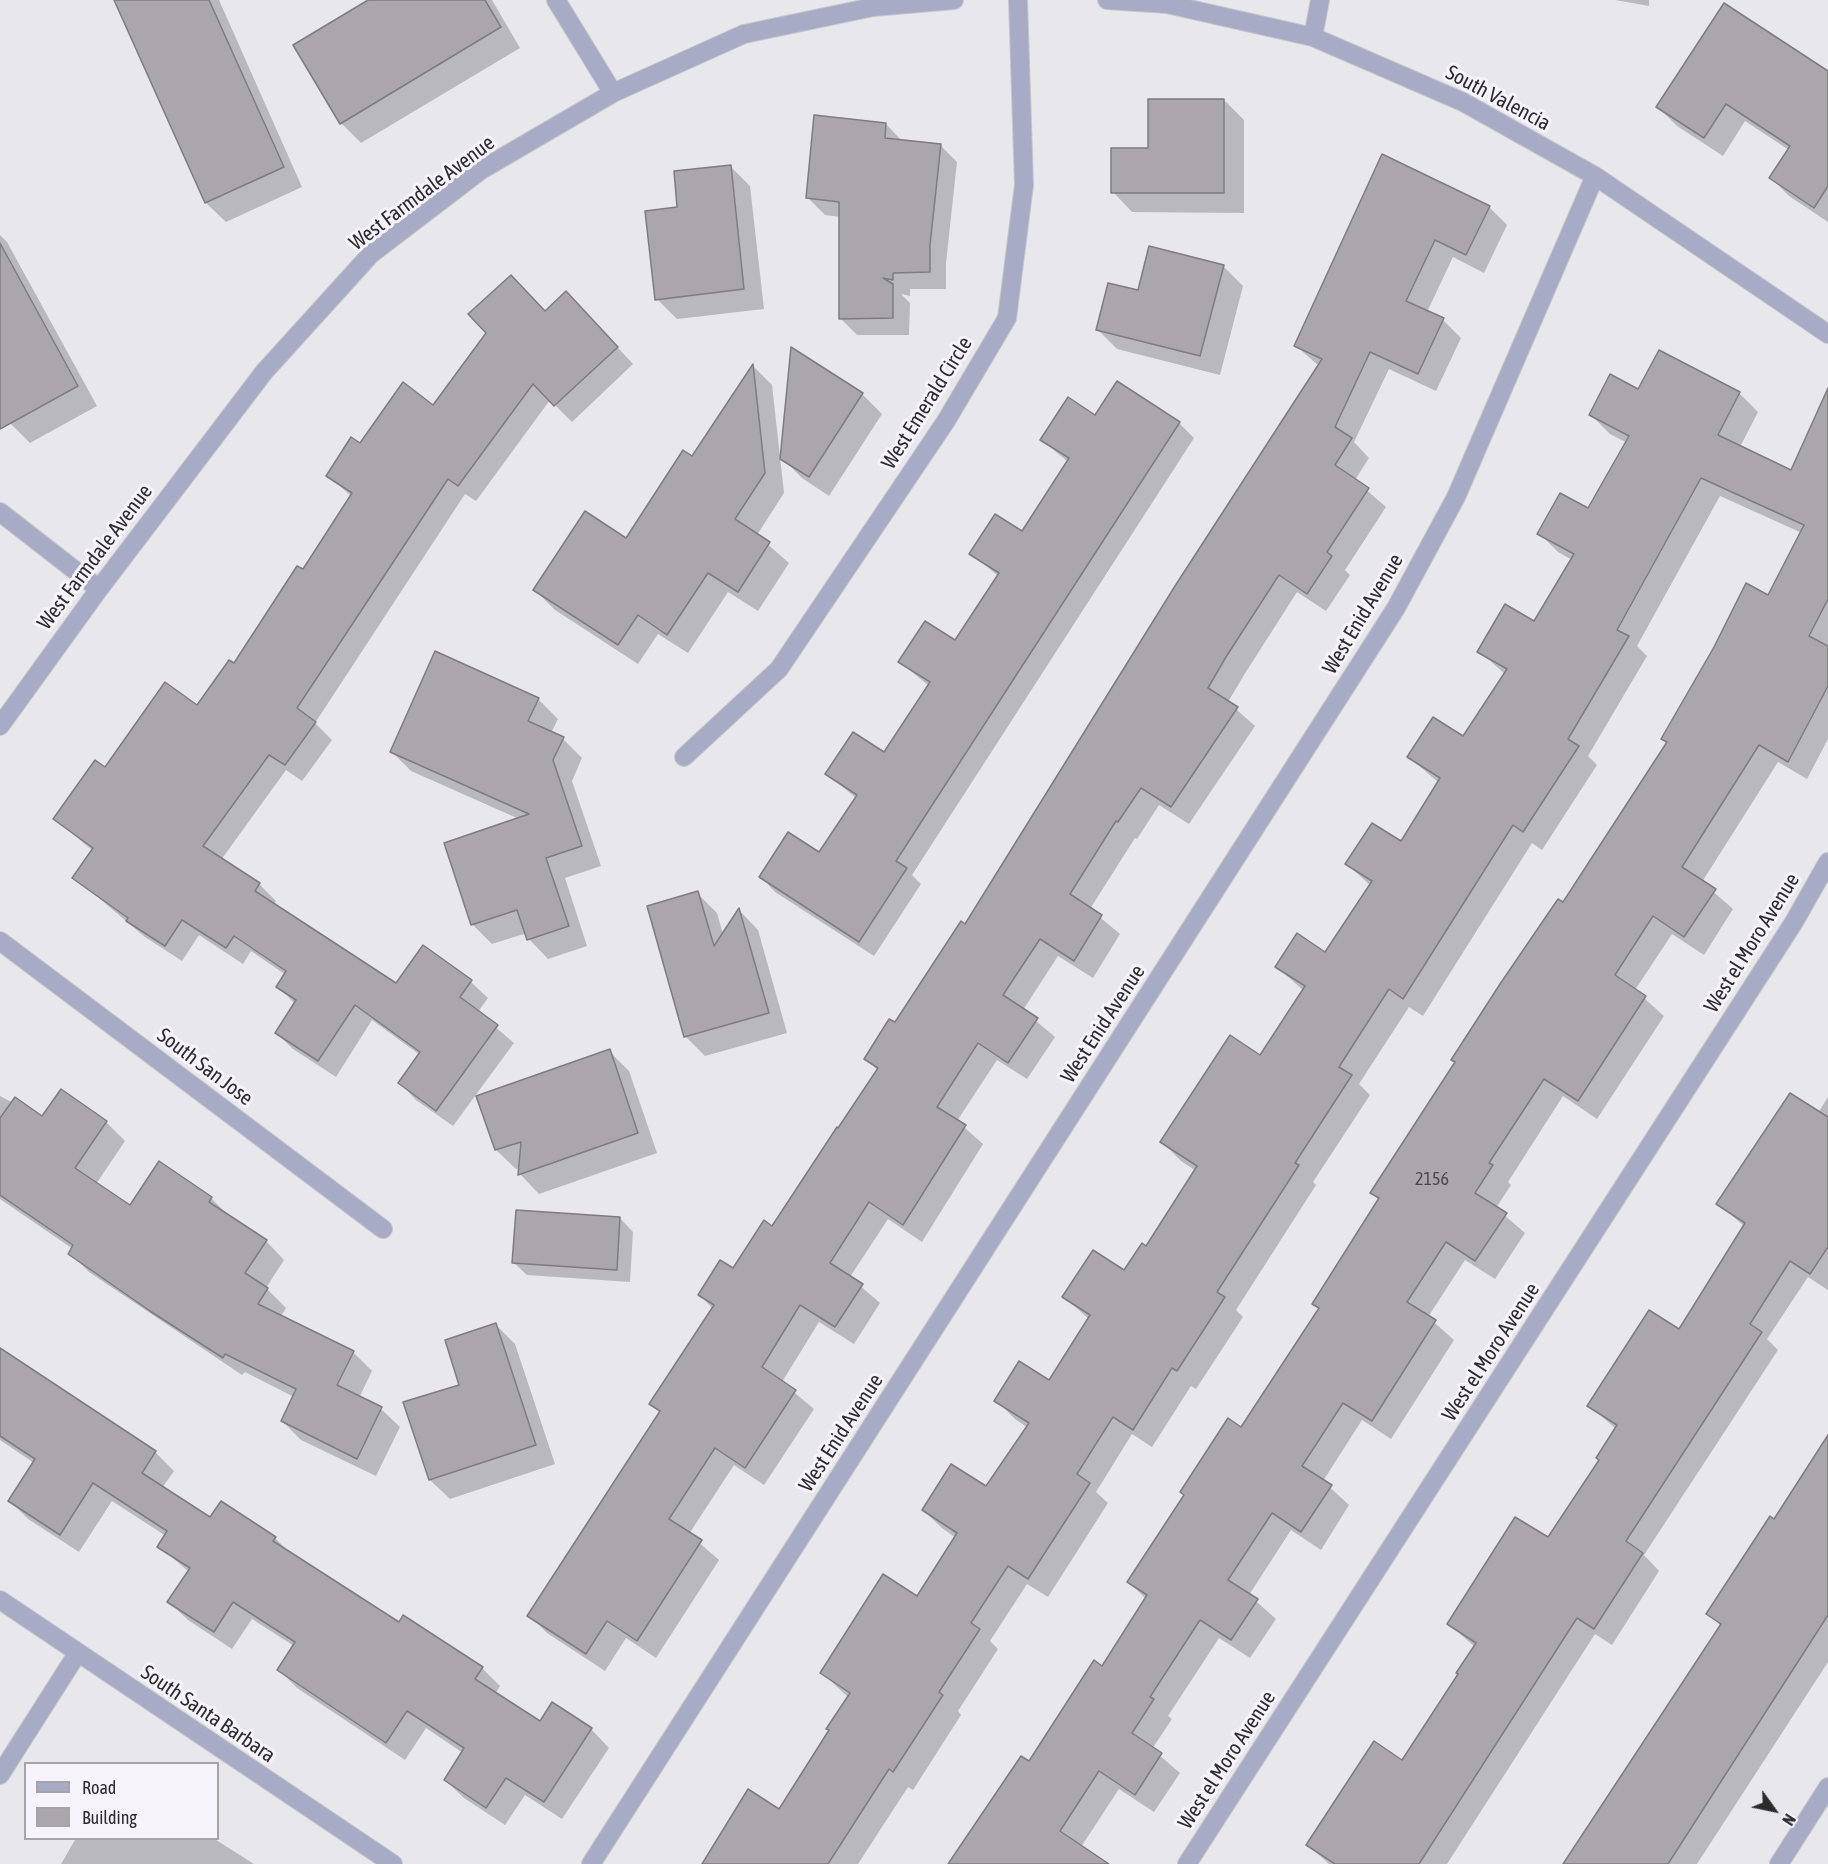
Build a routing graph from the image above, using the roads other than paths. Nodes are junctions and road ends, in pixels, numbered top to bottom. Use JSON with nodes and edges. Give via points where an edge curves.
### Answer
{"nodes":[{"id":1,"x":556,"y":0,"type":"edge"},
{"id":2,"x":954,"y":0,"type":"edge"},
{"id":3,"x":1018,"y":0,"type":"edge"},
{"id":4,"x":1107,"y":0,"type":"edge"},
{"id":5,"x":1320,"y":0,"type":"edge"},
{"id":6,"x":1313,"y":37,"type":"junction"},
{"id":7,"x":613,"y":93,"type":"junction"},
{"id":8,"x":1595,"y":176,"type":"junction"},
{"id":9,"x":1828,"y":334,"type":"edge"},
{"id":10,"x":0,"y":512,"type":"edge"},
{"id":11,"x":99,"y":589,"type":"junction"},
{"id":12,"x":0,"y":726,"type":"edge"},
{"id":13,"x":684,"y":757,"type":"dead end"},
{"id":14,"x":1828,"y":862,"type":"edge"},
{"id":15,"x":0,"y":941,"type":"edge"},
{"id":16,"x":384,"y":1229,"type":"dead end"},
{"id":17,"x":0,"y":1600,"type":"edge"},
{"id":18,"x":77,"y":1654,"type":"junction"},
{"id":19,"x":0,"y":1775,"type":"edge"},
{"id":20,"x":1828,"y":1787,"type":"edge"},
{"id":21,"x":393,"y":1864,"type":"edge"},
{"id":22,"x":591,"y":1864,"type":"edge"},
{"id":23,"x":1187,"y":1864,"type":"edge"},
{"id":24,"x":1779,"y":1864,"type":"edge"}],
"edges":[{"from":1,"to":7,"type":"street"},
{"from":2,"to":7,"type":"street","name":"West Farmdale Avenue","via":[[873,7],[744,34]]},
{"from":3,"to":13,"type":"street","name":"West Emerald Circle","via":[[1024,185],[1007,318],[946,421],[779,669]]},
{"from":4,"to":6,"type":"street","name":"South Valencia","via":[[1167,4]]},
{"from":5,"to":6,"type":"street"},
{"from":6,"to":8,"type":"street","name":"South Valencia","via":[[1463,102]]},
{"from":7,"to":11,"type":"street","name":"West Farmdale Avenue","via":[[481,170],[371,254],[264,372]]},
{"from":8,"to":9,"type":"street","name":"South Valencia"},
{"from":8,"to":22,"type":"street","name":"West Enid Avenue","via":[[1455,497],[1396,608]]},
{"from":10,"to":11,"type":"street"},
{"from":11,"to":12,"type":"street","name":"West Farmdale Avenue"},
{"from":14,"to":23,"type":"street","name":"West el Moro Avenue","via":[[1794,922]]},
{"from":15,"to":16,"type":"street","name":"South San Jose"},
{"from":17,"to":18,"type":"street","name":"South Santa Barbara"},
{"from":18,"to":19,"type":"street"},
{"from":18,"to":21,"type":"street","name":"South Santa Barbara"},
{"from":20,"to":24,"type":"street"}]}
